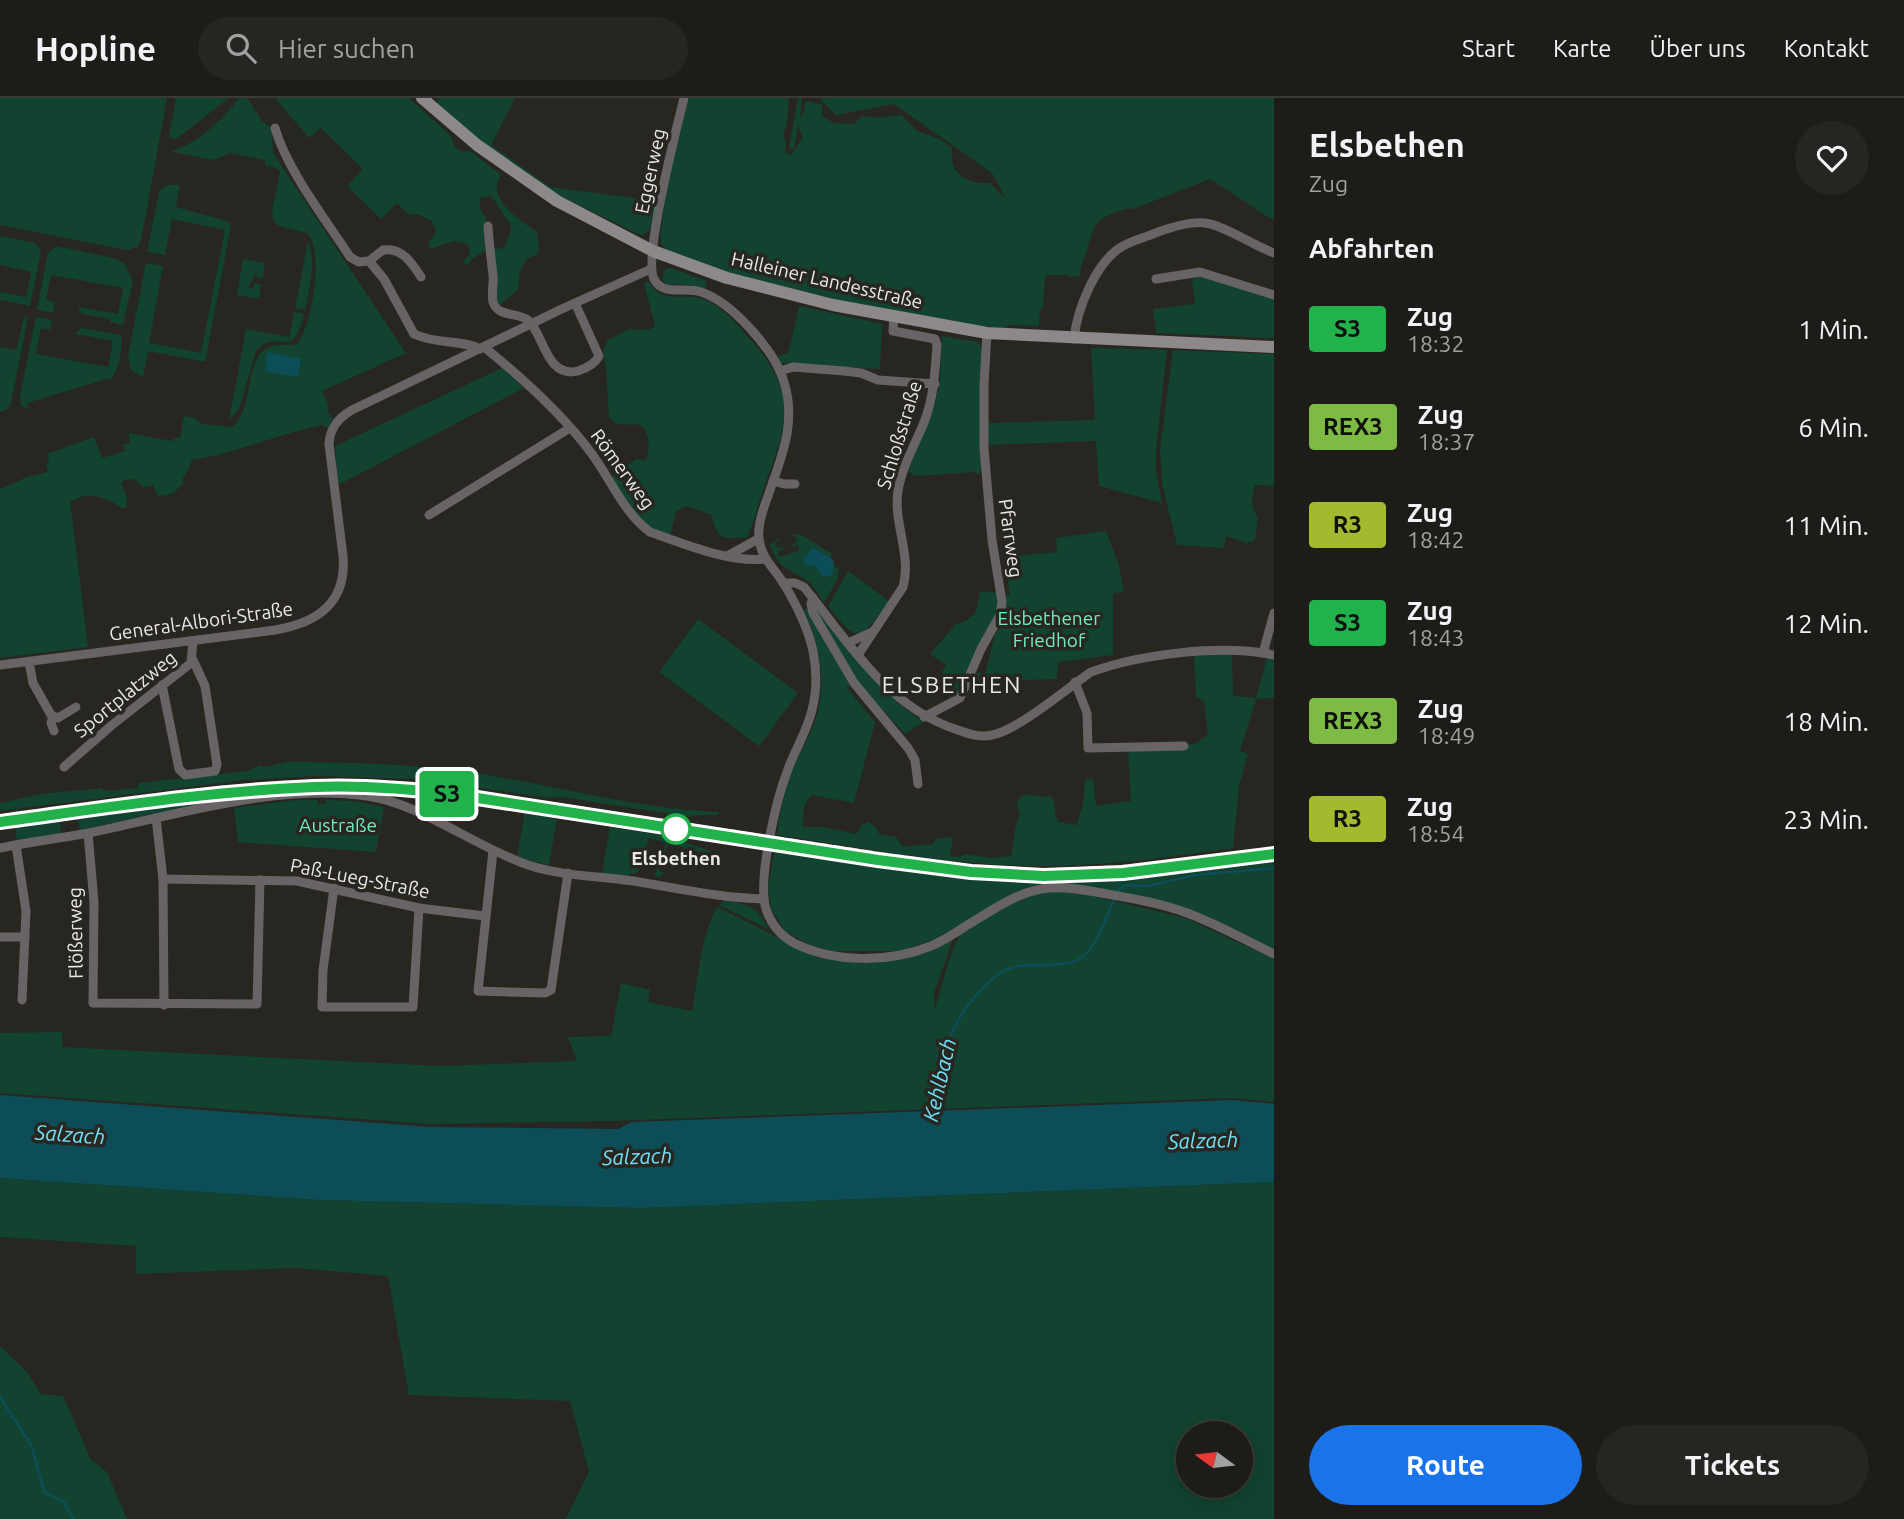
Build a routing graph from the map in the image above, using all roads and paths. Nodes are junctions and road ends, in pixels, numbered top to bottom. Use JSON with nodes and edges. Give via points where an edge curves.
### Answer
{"nodes":[{"id":1,"x":422,"y":98,"type":"edge"},
{"id":2,"x":684,"y":98,"type":"edge"},
{"id":3,"x":275,"y":128,"type":"dead end"},
{"id":4,"x":488,"y":226,"type":"dead end"},
{"id":5,"x":653,"y":251,"type":"junction"},
{"id":6,"x":1274,"y":253,"type":"edge"},
{"id":7,"x":369,"y":261,"type":"junction"},
{"id":8,"x":650,"y":270,"type":"junction"},
{"id":9,"x":421,"y":277,"type":"dead end"},
{"id":10,"x":1156,"y":279,"type":"dead end"},
{"id":11,"x":1274,"y":295,"type":"edge"},
{"id":12,"x":575,"y":303,"type":"junction"},
{"id":13,"x":894,"y":316,"type":"junction"},
{"id":14,"x":532,"y":324,"type":"junction"},
{"id":15,"x":988,"y":333,"type":"junction"},
{"id":16,"x":1074,"y":339,"type":"junction"},
{"id":17,"x":1274,"y":347,"type":"edge"},
{"id":18,"x":482,"y":348,"type":"junction"},
{"id":19,"x":780,"y":371,"type":"junction"},
{"id":20,"x":934,"y":384,"type":"junction"},
{"id":21,"x":570,"y":428,"type":"junction"},
{"id":22,"x":773,"y":481,"type":"junction"},
{"id":23,"x":795,"y":484,"type":"dead end"},
{"id":24,"x":429,"y":515,"type":"dead end"},
{"id":25,"x":758,"y":539,"type":"junction"},
{"id":26,"x":727,"y":555,"type":"junction"},
{"id":27,"x":765,"y":559,"type":"junction"},
{"id":28,"x":783,"y":583,"type":"junction"},
{"id":29,"x":813,"y":598,"type":"junction"},
{"id":30,"x":1274,"y":613,"type":"edge"},
{"id":31,"x":873,"y":631,"type":"junction"},
{"id":32,"x":193,"y":641,"type":"junction"},
{"id":33,"x":848,"y":643,"type":"junction"},
{"id":34,"x":1263,"y":653,"type":"junction"},
{"id":35,"x":858,"y":654,"type":"junction"},
{"id":36,"x":1274,"y":655,"type":"edge"},
{"id":37,"x":193,"y":660,"type":"junction"},
{"id":38,"x":29,"y":662,"type":"junction"},
{"id":39,"x":0,"y":665,"type":"edge"},
{"id":40,"x":1075,"y":682,"type":"junction"},
{"id":41,"x":162,"y":685,"type":"junction"},
{"id":42,"x":76,"y":707,"type":"dead end"},
{"id":43,"x":53,"y":717,"type":"junction"},
{"id":44,"x":924,"y":717,"type":"junction"},
{"id":45,"x":54,"y":731,"type":"dead end"},
{"id":46,"x":1184,"y":746,"type":"dead end"},
{"id":47,"x":64,"y":767,"type":"dead end"},
{"id":48,"x":918,"y":784,"type":"dead end"},
{"id":49,"x":156,"y":818,"type":"junction"},
{"id":50,"x":88,"y":833,"type":"junction"},
{"id":51,"x":16,"y":845,"type":"junction"},
{"id":52,"x":0,"y":848,"type":"edge"},
{"id":53,"x":493,"y":851,"type":"junction"},
{"id":54,"x":568,"y":873,"type":"junction"},
{"id":55,"x":163,"y":879,"type":"junction"},
{"id":56,"x":260,"y":880,"type":"junction"},
{"id":57,"x":334,"y":888,"type":"junction"},
{"id":58,"x":764,"y":899,"type":"junction"},
{"id":59,"x":419,"y":908,"type":"junction"},
{"id":60,"x":485,"y":916,"type":"junction"},
{"id":61,"x":0,"y":937,"type":"edge"},
{"id":62,"x":24,"y":937,"type":"junction"},
{"id":63,"x":1274,"y":954,"type":"edge"},
{"id":64,"x":22,"y":1000,"type":"dead end"},
{"id":65,"x":164,"y":1005,"type":"junction"}],
"edges":[{"from":1,"to":5,"type":"main road","name":"Halleiner Landesstraße","via":[[538,189]]},
{"from":2,"to":5,"type":"street","name":"Eggerweg","via":[[664,178]]},
{"from":3,"to":7,"type":"street","via":[[293,167],[350,257]]},
{"from":4,"to":14,"type":"street","via":[[493,302],[503,312],[523,316]]},
{"from":5,"to":8,"type":"street","name":"Eggerweg"},
{"from":5,"to":13,"type":"main road","name":"Halleiner Landesstraße","via":[[747,284]]},
{"from":6,"to":16,"type":"street","via":[[1204,222],[1125,244],[1110,257],[1086,295]]},
{"from":7,"to":9,"type":"street","via":[[383,250],[397,251]]},
{"from":7,"to":18,"type":"street","via":[[414,334]]},
{"from":8,"to":12,"type":"street","name":"General-Albori-Straße"},
{"from":8,"to":19,"type":"street","via":[[659,286],[697,290],[730,310]]},
{"from":10,"to":11,"type":"street","via":[[1200,272]]},
{"from":12,"to":14,"type":"street","name":"General-Albori-Straße"},
{"from":12,"to":14,"type":"street","via":[[598,351],[598,359],[589,366],[575,372],[560,369]]},
{"from":13,"to":15,"type":"main road","name":"Halleiner Landesstraße"},
{"from":13,"to":20,"type":"street","name":"Schloßstraße","via":[[893,331],[934,339]]},
{"from":14,"to":18,"type":"street","name":"General-Albori-Straße"},
{"from":15,"to":16,"type":"main road","name":"Halleiner Landesstraße"},
{"from":15,"to":44,"type":"street","name":"Pfarrweg","via":[[985,468],[1000,615],[960,698]]},
{"from":16,"to":17,"type":"main road","name":"Halleiner Landesstraße"},
{"from":18,"to":21,"type":"street","name":"Römerweg"},
{"from":18,"to":32,"type":"street","name":"General-Albori-Straße","via":[[336,422],[329,444],[344,565],[340,585],[326,610],[297,627]]},
{"from":19,"to":20,"type":"street","via":[[793,367],[844,371],[878,380]]},
{"from":19,"to":22,"type":"street","via":[[794,411],[790,445]]},
{"from":20,"to":31,"type":"street","name":"Schloßstraße","via":[[926,418],[912,441],[897,500],[906,575],[903,587]]},
{"from":21,"to":24,"type":"street","name":"Römerweg"},
{"from":21,"to":26,"type":"street","name":"Römerweg","via":[[644,528]]},
{"from":22,"to":23,"type":"street"},
{"from":22,"to":25,"type":"street"},
{"from":25,"to":26,"type":"street"},
{"from":25,"to":27,"type":"street"},
{"from":26,"to":27,"type":"street","name":"Römerweg"},
{"from":27,"to":28,"type":"street"},
{"from":28,"to":29,"type":"street","via":[[804,587]]},
{"from":28,"to":58,"type":"street","via":[[809,634],[816,693],[777,806]]},
{"from":29,"to":33,"type":"street"},
{"from":29,"to":48,"type":"street","via":[[813,613],[844,667],[915,760]]},
{"from":30,"to":34,"type":"street"},
{"from":31,"to":33,"type":"street"},
{"from":31,"to":35,"type":"street","name":"Schloßstraße"},
{"from":32,"to":37,"type":"street","name":"Sportplatzweg"},
{"from":32,"to":38,"type":"street","name":"General-Albori-Straße"},
{"from":33,"to":35,"type":"street"},
{"from":34,"to":36,"type":"street"},
{"from":34,"to":40,"type":"street","via":[[1225,649],[1146,658],[1105,667]]},
{"from":35,"to":44,"type":"street","via":[[882,683]]},
{"from":37,"to":41,"type":"street","name":"Sportplatzweg"},
{"from":37,"to":41,"type":"street","via":[[205,686],[218,765],[215,771],[185,775],[179,769]]},
{"from":38,"to":39,"type":"street","name":"General-Albori-Straße"},
{"from":38,"to":43,"type":"street","name":"Sportplatzweg","via":[[33,683]]},
{"from":40,"to":44,"type":"street","via":[[999,734],[987,737]]},
{"from":40,"to":46,"type":"street","via":[[1087,713],[1088,748]]},
{"from":41,"to":47,"type":"street","name":"Sportplatzweg"},
{"from":42,"to":43,"type":"street","name":"Sportplatzweg"},
{"from":43,"to":45,"type":"street","name":"Sportplatzweg"},
{"from":49,"to":50,"type":"street"},
{"from":49,"to":53,"type":"street","via":[[296,795],[366,796],[402,805]]},
{"from":49,"to":55,"type":"street"},
{"from":50,"to":51,"type":"street"},
{"from":50,"to":65,"type":"street","name":"Flößerweg","via":[[94,902],[93,1003]]},
{"from":51,"to":52,"type":"street"},
{"from":51,"to":62,"type":"street","via":[[26,911]]},
{"from":53,"to":54,"type":"street","via":[[529,866]]},
{"from":53,"to":60,"type":"street"},
{"from":54,"to":58,"type":"street"},
{"from":54,"to":60,"type":"street","via":[[551,990],[478,991]]},
{"from":55,"to":56,"type":"street","name":"Paß-Lueg-Straße"},
{"from":55,"to":65,"type":"street"},
{"from":56,"to":57,"type":"street","name":"Paß-Lueg-Straße"},
{"from":56,"to":65,"type":"street","via":[[257,1004]]},
{"from":57,"to":59,"type":"street","name":"Paß-Lueg-Straße"},
{"from":57,"to":59,"type":"street","via":[[322,1007],[413,1007]]},
{"from":58,"to":63,"type":"street","via":[[781,934],[814,951],[840,957],[908,954],[933,946],[1032,891],[1060,887],[1187,913]]},
{"from":59,"to":60,"type":"street","name":"Paß-Lueg-Straße"},
{"from":61,"to":62,"type":"street"},
{"from":62,"to":64,"type":"street"}]}
